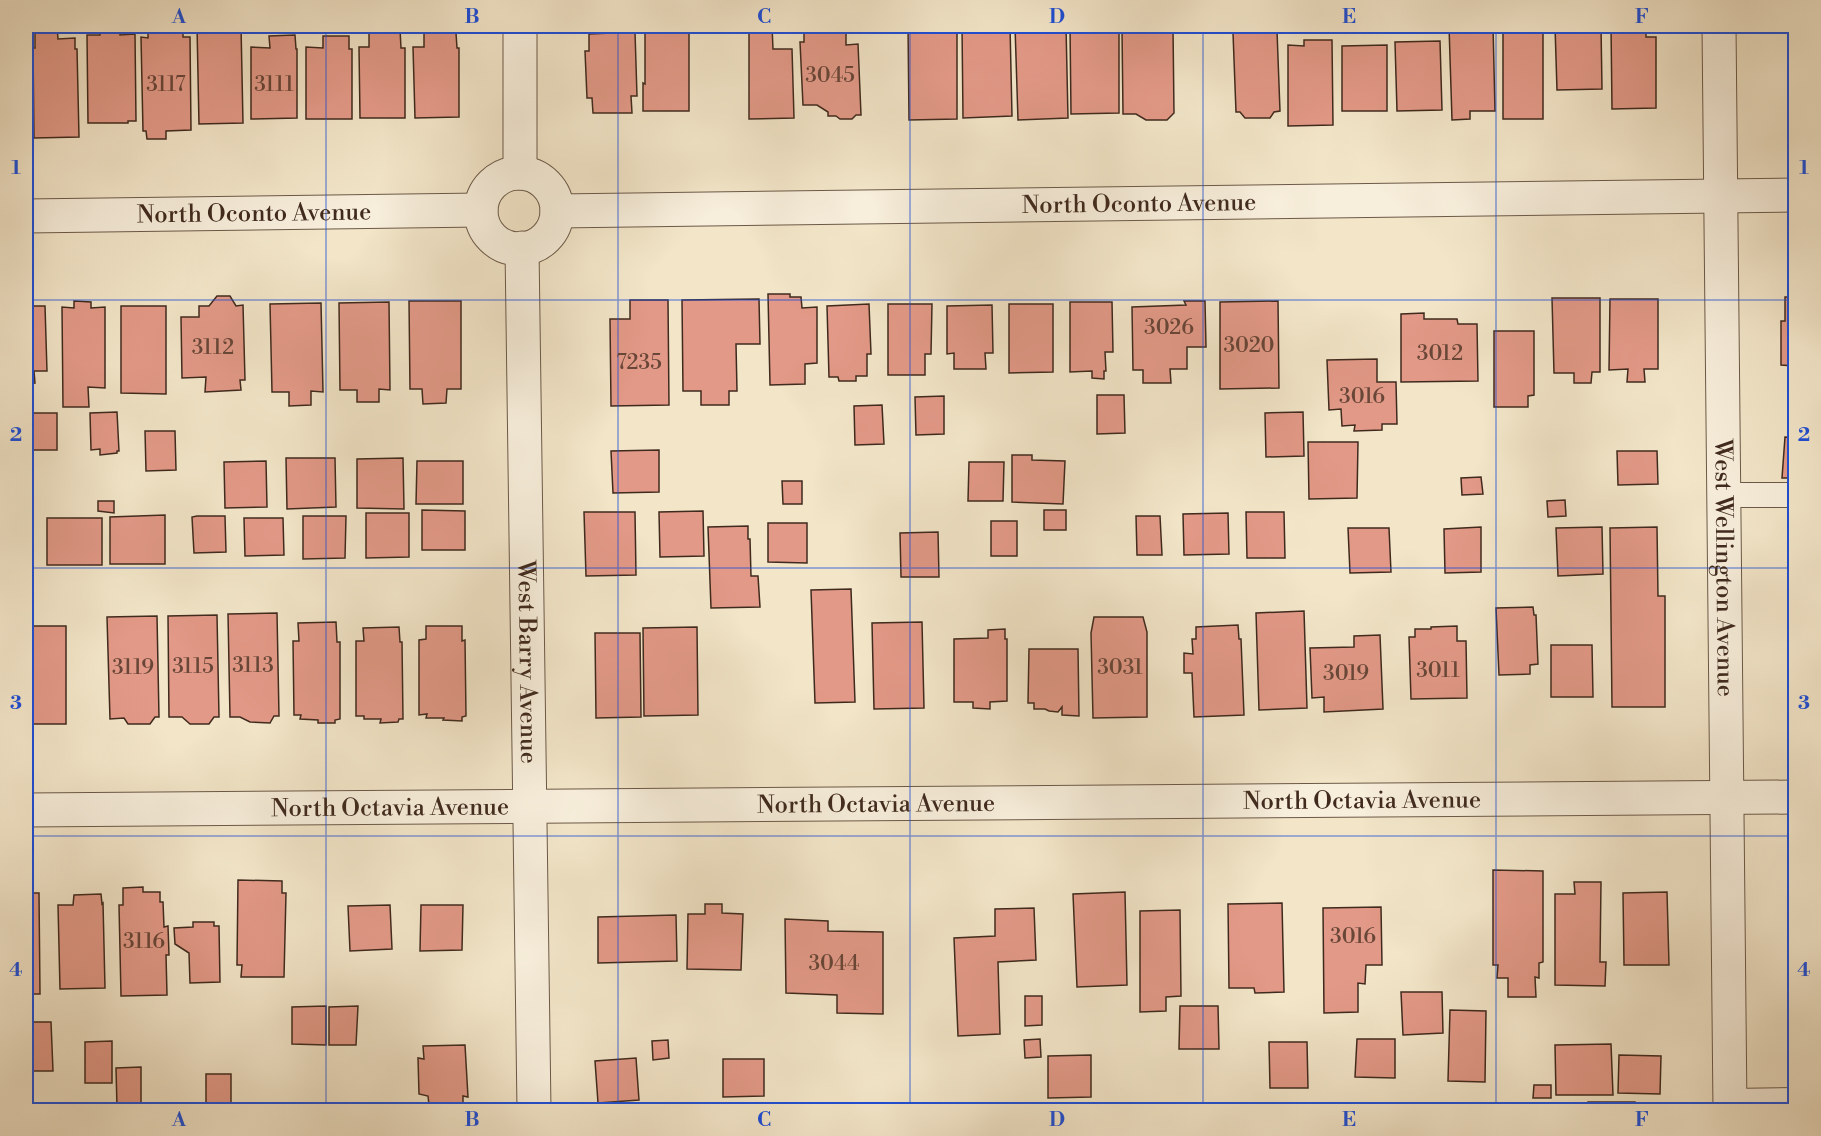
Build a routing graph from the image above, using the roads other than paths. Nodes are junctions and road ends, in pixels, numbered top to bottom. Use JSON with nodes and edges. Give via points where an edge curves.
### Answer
{"nodes":[{"id":1,"x":520,"y":26,"type":"edge"},
{"id":2,"x":1719,"y":26,"type":"edge"},
{"id":3,"x":520,"y":173,"type":"junction"},
{"id":4,"x":1796,"y":195,"type":"edge"},
{"id":5,"x":1721,"y":196,"type":"junction"},
{"id":6,"x":481,"y":210,"type":"junction"},
{"id":7,"x":557,"y":211,"type":"junction"},
{"id":8,"x":26,"y":216,"type":"edge"},
{"id":9,"x":522,"y":248,"type":"junction"},
{"id":10,"x":1724,"y":495,"type":"junction"},
{"id":11,"x":1796,"y":495,"type":"edge"},
{"id":12,"x":1796,"y":797,"type":"edge"},
{"id":13,"x":1727,"y":798,"type":"junction"},
{"id":14,"x":531,"y":807,"type":"junction"},
{"id":15,"x":26,"y":810,"type":"edge"},
{"id":16,"x":1796,"y":1100,"type":"edge"},
{"id":17,"x":1730,"y":1106,"type":"edge"},
{"id":18,"x":534,"y":1110,"type":"edge"}],
"edges":[{"from":1,"to":3,"type":"street"},
{"from":2,"to":5,"type":"street","name":"West Wellington Avenue"},
{"from":3,"to":6,"type":"street","via":[[492,183]]},
{"from":3,"to":7,"type":"street","via":[[540,179],[550,188]]},
{"from":4,"to":5,"type":"street","name":"North Oconto Avenue"},
{"from":5,"to":7,"type":"street","name":"North Oconto Avenue"},
{"from":5,"to":10,"type":"street","name":"West Wellington Avenue"},
{"from":6,"to":8,"type":"street","name":"North Oconto Avenue"},
{"from":6,"to":9,"type":"street","via":[[487,231],[495,240],[505,247]]},
{"from":7,"to":9,"type":"street","via":[[549,234],[540,243]]},
{"from":9,"to":14,"type":"street","name":"West Barry Avenue"},
{"from":10,"to":11,"type":"lane"},
{"from":10,"to":13,"type":"street","name":"West Wellington Avenue"},
{"from":12,"to":13,"type":"street","name":"North Octavia Avenue"},
{"from":13,"to":14,"type":"street","name":"North Octavia Avenue"},
{"from":13,"to":17,"type":"street","name":"West Wellington Avenue"},
{"from":14,"to":15,"type":"street","name":"North Octavia Avenue"},
{"from":14,"to":18,"type":"street","name":"West Barry Avenue"},
{"from":16,"to":17,"type":"lane"}]}
